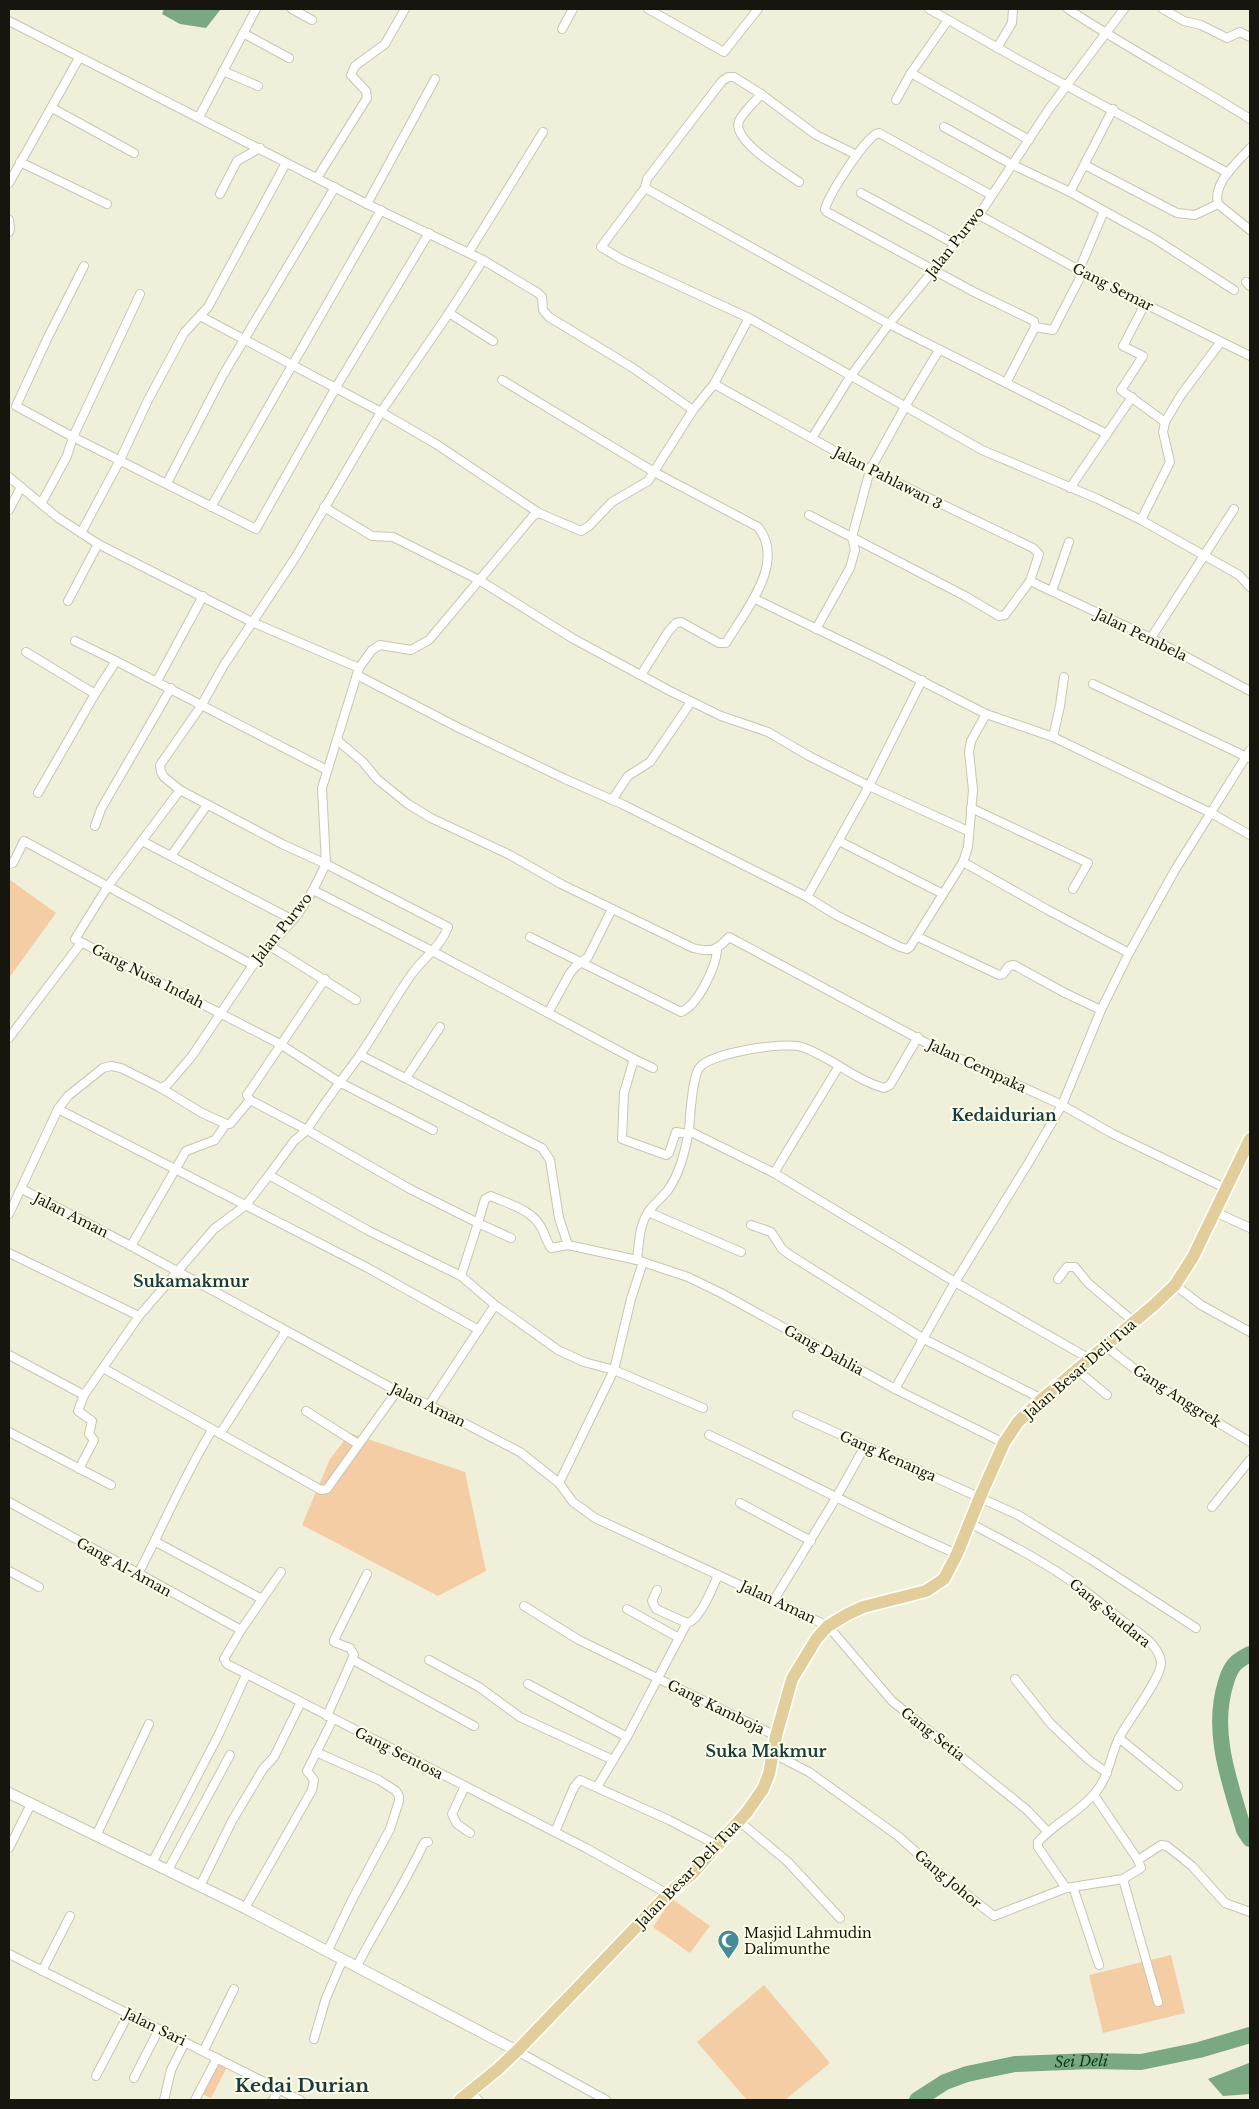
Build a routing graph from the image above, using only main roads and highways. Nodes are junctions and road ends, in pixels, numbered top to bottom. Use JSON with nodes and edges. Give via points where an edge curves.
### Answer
{"nodes":[{"id":1,"x":1250,"y":1139,"type":"edge"},
{"id":2,"x":474,"y":2096,"type":"edge"},
{"id":3,"x":460,"y":2100,"type":"edge"}],
"edges":[{"from":1,"to":2,"type":"main road","name":"Jalan Besar Deli Tua","via":[[1193,1258],[1175,1285],[1018,1422],[1004,1443],[958,1554],[944,1579],[920,1593],[863,1607],[828,1626],[817,1638],[792,1679],[763,1789],[692,1874],[668,1894]]},
{"from":2,"to":3,"type":"main road","name":"Jalan Besar Deli Tua"}]}
